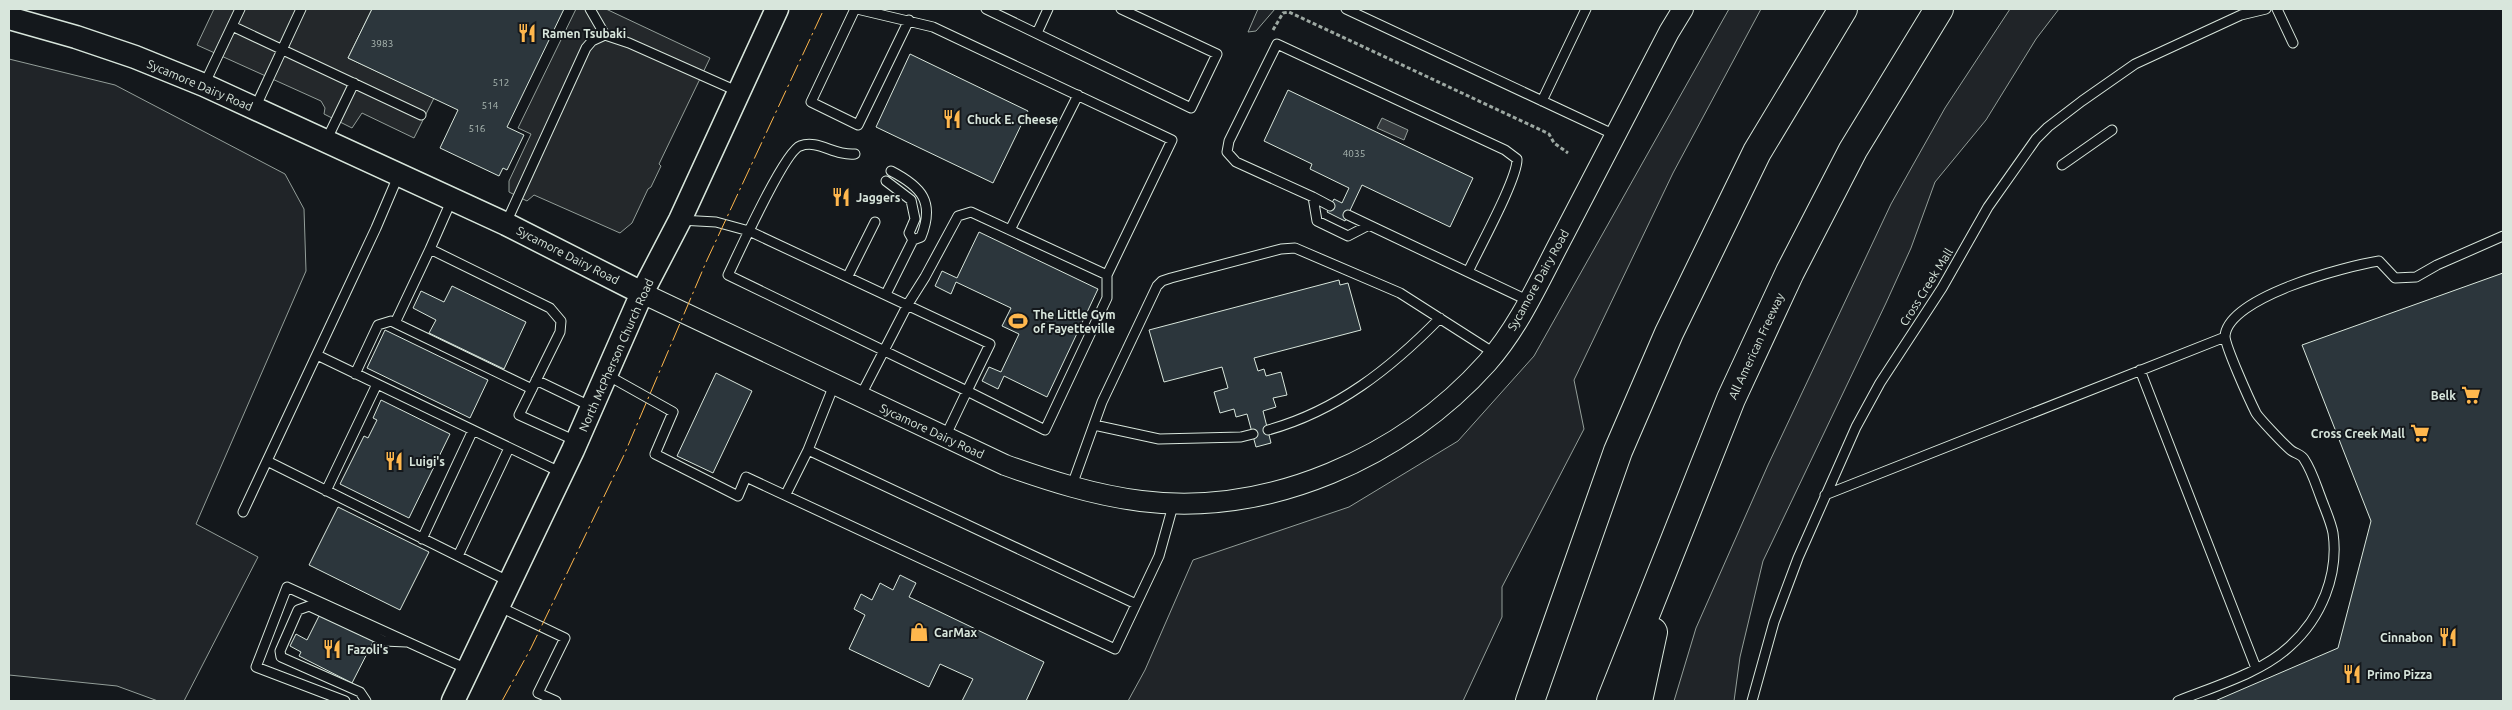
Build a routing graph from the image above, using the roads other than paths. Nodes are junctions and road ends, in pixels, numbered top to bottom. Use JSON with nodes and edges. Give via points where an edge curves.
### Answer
{"nodes":[{"id":1,"x":240,"y":9,"type":"edge"},
{"id":2,"x":301,"y":9,"type":"edge"},
{"id":3,"x":590,"y":9,"type":"edge"},
{"id":4,"x":777,"y":9,"type":"edge"},
{"id":5,"x":856,"y":9,"type":"edge"},
{"id":6,"x":986,"y":9,"type":"edge"},
{"id":7,"x":1048,"y":9,"type":"edge"},
{"id":8,"x":1121,"y":9,"type":"edge"},
{"id":9,"x":1346,"y":9,"type":"edge"},
{"id":10,"x":1586,"y":9,"type":"edge"},
{"id":11,"x":1683,"y":9,"type":"edge"},
{"id":12,"x":1843,"y":9,"type":"edge"},
{"id":13,"x":1939,"y":9,"type":"edge"},
{"id":14,"x":2266,"y":9,"type":"edge"},
{"id":15,"x":2277,"y":9,"type":"edge"},
{"id":16,"x":1366,"y":13,"type":"edge"},
{"id":17,"x":9,"y":18,"type":"edge"},
{"id":18,"x":909,"y":20,"type":"junction"},
{"id":19,"x":232,"y":26,"type":"junction"},
{"id":20,"x":1037,"y":33,"type":"junction"},
{"id":21,"x":605,"y":35,"type":"junction"},
{"id":22,"x":2293,"y":43,"type":"dead end"},
{"id":23,"x":282,"y":49,"type":"junction"},
{"id":24,"x":354,"y":83,"type":"junction"},
{"id":25,"x":204,"y":85,"type":"junction"},
{"id":26,"x":739,"y":92,"type":"junction"},
{"id":27,"x":1078,"y":95,"type":"junction"},
{"id":28,"x":1542,"y":101,"type":"junction"},
{"id":29,"x":255,"y":108,"type":"junction"},
{"id":30,"x":421,"y":115,"type":"dead end"},
{"id":31,"x":2112,"y":130,"type":"dead end"},
{"id":32,"x":1615,"y":135,"type":"junction"},
{"id":33,"x":326,"y":141,"type":"junction"},
{"id":34,"x":855,"y":154,"type":"dead end"},
{"id":35,"x":842,"y":155,"type":"junction"},
{"id":36,"x":850,"y":163,"type":"dead end"},
{"id":37,"x":2062,"y":165,"type":"dead end"},
{"id":38,"x":891,"y":171,"type":"dead end"},
{"id":39,"x":399,"y":174,"type":"junction"},
{"id":40,"x":886,"y":181,"type":"dead end"},
{"id":41,"x":1313,"y":197,"type":"junction"},
{"id":42,"x":452,"y":198,"type":"junction"},
{"id":43,"x":1330,"y":206,"type":"dead end"},
{"id":44,"x":1348,"y":215,"type":"dead end"},
{"id":45,"x":680,"y":220,"type":"junction"},
{"id":46,"x":875,"y":222,"type":"dead end"},
{"id":47,"x":506,"y":224,"type":"junction"},
{"id":48,"x":1368,"y":225,"type":"junction"},
{"id":49,"x":1010,"y":230,"type":"junction"},
{"id":50,"x":749,"y":231,"type":"junction"},
{"id":51,"x":2503,"y":236,"type":"edge"},
{"id":52,"x":913,"y":240,"type":"junction"},
{"id":53,"x":430,"y":249,"type":"junction"},
{"id":54,"x":1468,"y":272,"type":"junction"},
{"id":55,"x":1107,"y":275,"type":"junction"},
{"id":56,"x":848,"y":276,"type":"junction"},
{"id":57,"x":642,"y":293,"type":"junction"},
{"id":58,"x":886,"y":294,"type":"junction"},
{"id":59,"x":1529,"y":301,"type":"junction"},
{"id":60,"x":908,"y":304,"type":"junction"},
{"id":61,"x":1440,"y":318,"type":"junction"},
{"id":62,"x":395,"y":323,"type":"junction"},
{"id":63,"x":2225,"y":337,"type":"junction"},
{"id":64,"x":884,"y":350,"type":"junction"},
{"id":65,"x":1494,"y":353,"type":"junction"},
{"id":66,"x":316,"y":355,"type":"junction"},
{"id":67,"x":2140,"y":370,"type":"junction"},
{"id":68,"x":354,"y":374,"type":"junction"},
{"id":69,"x":607,"y":375,"type":"junction"},
{"id":70,"x":377,"y":384,"type":"junction"},
{"id":71,"x":534,"y":384,"type":"junction"},
{"id":72,"x":834,"y":385,"type":"junction"},
{"id":73,"x":967,"y":391,"type":"junction"},
{"id":74,"x":860,"y":398,"type":"junction"},
{"id":75,"x":592,"y":408,"type":"junction"},
{"id":76,"x":1094,"y":425,"type":"junction"},
{"id":77,"x":473,"y":430,"type":"junction"},
{"id":78,"x":1268,"y":430,"type":"dead end"},
{"id":79,"x":1252,"y":434,"type":"dead end"},
{"id":80,"x":945,"y":437,"type":"junction"},
{"id":81,"x":578,"y":442,"type":"junction"},
{"id":82,"x":509,"y":448,"type":"junction"},
{"id":83,"x":808,"y":450,"type":"junction"},
{"id":84,"x":267,"y":461,"type":"junction"},
{"id":85,"x":563,"y":473,"type":"junction"},
{"id":86,"x":1071,"y":488,"type":"junction"},
{"id":87,"x":326,"y":490,"type":"junction"},
{"id":88,"x":786,"y":494,"type":"junction"},
{"id":89,"x":1825,"y":495,"type":"junction"},
{"id":90,"x":1174,"y":502,"type":"junction"},
{"id":91,"x":1688,"y":502,"type":"junction"},
{"id":92,"x":243,"y":512,"type":"dead end"},
{"id":93,"x":1595,"y":515,"type":"junction"},
{"id":94,"x":422,"y":539,"type":"junction"},
{"id":95,"x":458,"y":556,"type":"junction"},
{"id":96,"x":511,"y":583,"type":"junction"},
{"id":97,"x":1136,"y":604,"type":"junction"},
{"id":98,"x":500,"y":607,"type":"junction"},
{"id":99,"x":411,"y":642,"type":"junction"},
{"id":100,"x":2256,"y":668,"type":"junction"},
{"id":101,"x":468,"y":669,"type":"junction"},
{"id":102,"x":346,"y":701,"type":"edge"},
{"id":103,"x":366,"y":701,"type":"edge"},
{"id":104,"x":454,"y":701,"type":"edge"},
{"id":105,"x":556,"y":701,"type":"edge"},
{"id":106,"x":1511,"y":701,"type":"edge"},
{"id":107,"x":1530,"y":701,"type":"edge"},
{"id":108,"x":1610,"y":701,"type":"edge"},
{"id":109,"x":1638,"y":701,"type":"edge"},
{"id":110,"x":1752,"y":701,"type":"edge"},
{"id":111,"x":2178,"y":701,"type":"edge"}],
"edges":[{"from":1,"to":19,"type":"lane"},
{"from":2,"to":23,"type":"lane"},
{"from":3,"to":21,"type":"lane"},
{"from":4,"to":26,"type":"main road","name":"North McPherson Church Road"},
{"from":5,"to":18,"type":"lane"},
{"from":5,"to":18,"type":"lane","via":[[811,102],[858,125]]},
{"from":6,"to":20,"type":"lane"},
{"from":7,"to":20,"type":"lane"},
{"from":8,"to":20,"type":"lane","via":[[1218,54],[1191,108]]},
{"from":9,"to":16,"type":"lane"},
{"from":10,"to":28,"type":"lane"},
{"from":11,"to":32,"type":"street","name":"Sycamore Dairy Road"},
{"from":12,"to":93,"type":"highway","via":[[1757,152],[1673,324],[1618,451]]},
{"from":13,"to":91,"type":"highway","name":"All American Freeway","via":[[1826,198],[1731,399]]},
{"from":14,"to":89,"type":"lane","name":"Cross Creek Mall","via":[[2241,15],[2135,64],[2036,139],[1988,207],[1942,288],[1880,383]]},
{"from":15,"to":22,"type":"lane"},
{"from":16,"to":28,"type":"lane"},
{"from":17,"to":25,"type":"main road","name":"Sycamore Dairy Road","via":[[135,57]]},
{"from":18,"to":27,"type":"lane","via":[[933,26]]},
{"from":19,"to":23,"type":"lane"},
{"from":19,"to":25,"type":"lane"},
{"from":21,"to":26,"type":"lane"},
{"from":21,"to":47,"type":"lane","via":[[586,48]]},
{"from":23,"to":24,"type":"lane"},
{"from":23,"to":29,"type":"lane"},
{"from":24,"to":30,"type":"lane"},
{"from":24,"to":33,"type":"lane"},
{"from":25,"to":29,"type":"main road","name":"Sycamore Dairy Road"},
{"from":26,"to":45,"type":"main road","name":"North McPherson Church Road"},
{"from":27,"to":49,"type":"lane"},
{"from":27,"to":55,"type":"lane","via":[[1172,140]]},
{"from":28,"to":32,"type":"lane"},
{"from":29,"to":33,"type":"main road","name":"Sycamore Dairy Road"},
{"from":31,"to":37,"type":"lane"},
{"from":32,"to":59,"type":"street","name":"Sycamore Dairy Road"},
{"from":33,"to":39,"type":"main road","name":"Sycamore Dairy Road"},
{"from":34,"to":35,"type":"lane"},
{"from":35,"to":36,"type":"lane"},
{"from":35,"to":50,"type":"lane","via":[[814,143],[792,150]]},
{"from":38,"to":52,"type":"lane","via":[[916,188],[926,204],[928,220],[921,237]]},
{"from":39,"to":42,"type":"main road","name":"Sycamore Dairy Road"},
{"from":39,"to":66,"type":"lane"},
{"from":40,"to":52,"type":"lane","via":[[911,200],[915,219],[909,233]]},
{"from":41,"to":43,"type":"lane"},
{"from":41,"to":48,"type":"lane","via":[[1317,222],[1348,236]]},
{"from":41,"to":54,"type":"lane","via":[[1236,162],[1227,152],[1229,141],[1277,44],[1505,150],[1517,159],[1510,185]]},
{"from":42,"to":47,"type":"main road","name":"Sycamore Dairy Road"},
{"from":42,"to":53,"type":"lane"},
{"from":44,"to":48,"type":"lane"},
{"from":45,"to":50,"type":"lane","via":[[716,222]]},
{"from":45,"to":57,"type":"main road","name":"North McPherson Church Road"},
{"from":46,"to":56,"type":"lane"},
{"from":47,"to":57,"type":"main road","name":"Sycamore Dairy Road"},
{"from":48,"to":54,"type":"lane"},
{"from":49,"to":55,"type":"lane"},
{"from":49,"to":60,"type":"lane","via":[[971,212],[958,216]]},
{"from":50,"to":56,"type":"lane"},
{"from":50,"to":64,"type":"lane","via":[[728,275]]},
{"from":51,"to":63,"type":"lane","via":[[2416,277],[2395,278],[2379,261],[2309,278],[2241,311],[2230,321]]},
{"from":52,"to":58,"type":"lane"},
{"from":53,"to":62,"type":"lane"},
{"from":53,"to":71,"type":"lane","via":[[550,308],[556,314],[561,321],[560,332]]},
{"from":54,"to":59,"type":"lane"},
{"from":55,"to":73,"type":"lane","via":[[1108,298],[1045,430]]},
{"from":56,"to":58,"type":"lane"},
{"from":57,"to":69,"type":"main road","name":"North McPherson Church Road"},
{"from":57,"to":72,"type":"street","name":"Sycamore Dairy Road"},
{"from":58,"to":60,"type":"lane"},
{"from":59,"to":65,"type":"street","name":"Sycamore Dairy Road"},
{"from":60,"to":64,"type":"lane"},
{"from":60,"to":73,"type":"lane","via":[[990,344]]},
{"from":61,"to":65,"type":"lane"},
{"from":61,"to":76,"type":"lane","via":[[1400,293],[1295,248],[1162,281]]},
{"from":61,"to":78,"type":"lane","via":[[1385,370],[1340,401],[1293,423]]},
{"from":62,"to":68,"type":"lane","via":[[378,325]]},
{"from":62,"to":71,"type":"lane"},
{"from":63,"to":67,"type":"lane"},
{"from":63,"to":100,"type":"lane","via":[[2256,415],[2291,451],[2303,457],[2333,532],[2334,556],[2329,585],[2320,608],[2309,627],[2288,647]]},
{"from":64,"to":73,"type":"lane"},
{"from":64,"to":74,"type":"lane"},
{"from":65,"to":90,"type":"street","name":"Sycamore Dairy Road","via":[[1440,409],[1359,461],[1267,493],[1204,502]]},
{"from":66,"to":68,"type":"lane"},
{"from":66,"to":84,"type":"lane"},
{"from":67,"to":89,"type":"lane"},
{"from":67,"to":100,"type":"lane"},
{"from":68,"to":70,"type":"lane"},
{"from":69,"to":75,"type":"main road","name":"North McPherson Church Road"},
{"from":69,"to":88,"type":"lane","via":[[673,412],[655,454],[738,496],[746,477]]},
{"from":70,"to":77,"type":"lane"},
{"from":70,"to":87,"type":"lane"},
{"from":71,"to":75,"type":"lane"},
{"from":71,"to":81,"type":"lane","via":[[519,416]]},
{"from":72,"to":74,"type":"street","name":"Sycamore Dairy Road"},
{"from":72,"to":83,"type":"lane"},
{"from":73,"to":80,"type":"lane"},
{"from":74,"to":80,"type":"street","name":"Sycamore Dairy Road"},
{"from":75,"to":81,"type":"main road","name":"North McPherson Church Road"},
{"from":76,"to":79,"type":"lane","via":[[1159,439]]},
{"from":76,"to":86,"type":"lane"},
{"from":77,"to":82,"type":"lane"},
{"from":77,"to":94,"type":"lane"},
{"from":80,"to":86,"type":"street","name":"Sycamore Dairy Road","via":[[1005,465]]},
{"from":81,"to":85,"type":"main road","name":"North McPherson Church Road"},
{"from":82,"to":85,"type":"lane"},
{"from":82,"to":95,"type":"lane"},
{"from":83,"to":88,"type":"lane"},
{"from":83,"to":97,"type":"lane"},
{"from":84,"to":87,"type":"lane"},
{"from":84,"to":92,"type":"lane"},
{"from":85,"to":96,"type":"main road","name":"North McPherson Church Road"},
{"from":86,"to":90,"type":"street","name":"Sycamore Dairy Road","via":[[1142,501]]},
{"from":87,"to":94,"type":"lane"},
{"from":88,"to":97,"type":"lane","via":[[1115,648]]},
{"from":89,"to":110,"type":"lane","name":"Cross Creek Mall","via":[[1774,622]]},
{"from":90,"to":97,"type":"lane","via":[[1159,556]]},
{"from":91,"to":108,"type":"highway","name":"All American Freeway"},
{"from":91,"to":109,"type":"highway","via":[[1648,650]]},
{"from":93,"to":106,"type":"highway"},
{"from":93,"to":107,"type":"highway"},
{"from":94,"to":95,"type":"lane"},
{"from":95,"to":96,"type":"lane"},
{"from":96,"to":98,"type":"main road","name":"North McPherson Church Road"},
{"from":98,"to":101,"type":"main road","name":"North McPherson Church Road"},
{"from":98,"to":105,"type":"lane","via":[[565,638],[538,693]]},
{"from":99,"to":101,"type":"lane"},
{"from":99,"to":102,"type":"lane","via":[[287,587],[256,667]]},
{"from":99,"to":103,"type":"lane","via":[[384,641],[309,606],[298,610],[280,650],[281,657],[360,692]]},
{"from":100,"to":111,"type":"lane"},
{"from":101,"to":104,"type":"main road","name":"North McPherson Church Road"}]}
